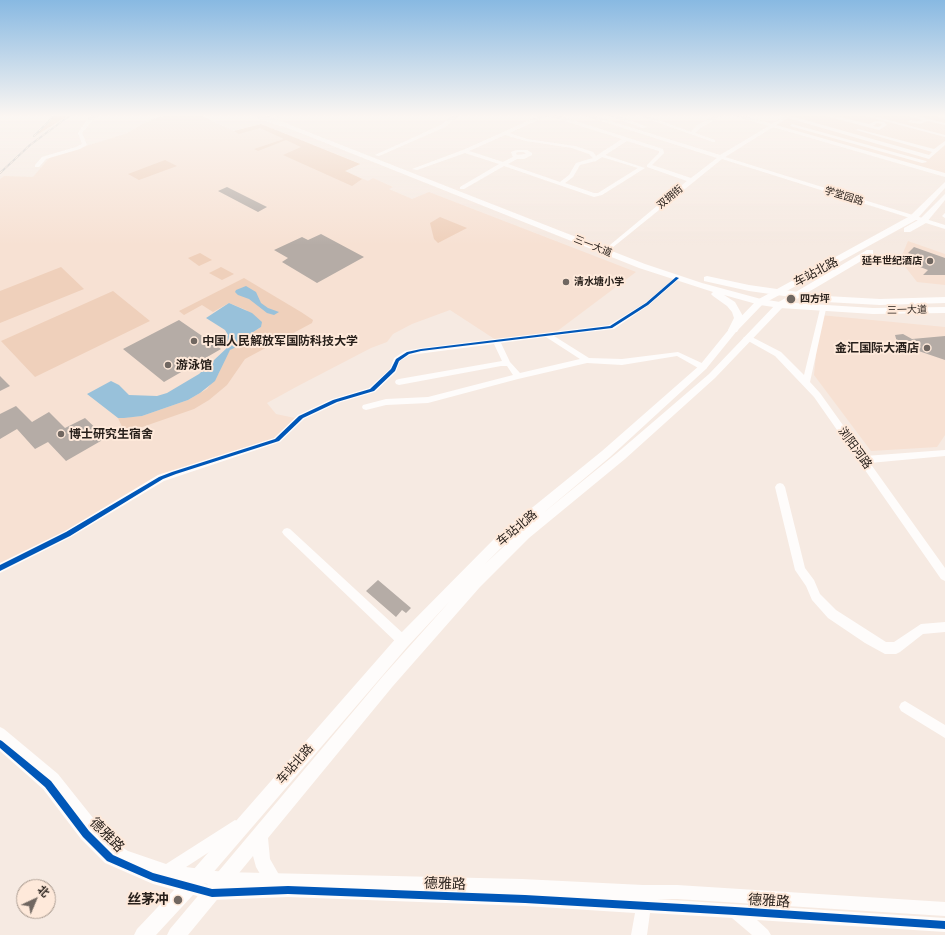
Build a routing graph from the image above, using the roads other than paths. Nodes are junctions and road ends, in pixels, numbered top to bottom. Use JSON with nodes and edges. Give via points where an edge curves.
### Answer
{"nodes":[{"id":1,"x":930,"y":157,"type":"edge"},
{"id":2,"x":45,"y":158,"type":"edge"},
{"id":3,"x":376,"y":158,"type":"edge"},
{"id":4,"x":384,"y":158,"type":"edge"},
{"id":5,"x":447,"y":158,"type":"edge"},
{"id":6,"x":484,"y":158,"type":"edge"},
{"id":7,"x":515,"y":158,"type":"edge"},
{"id":8,"x":596,"y":158,"type":"edge"},
{"id":9,"x":601,"y":158,"type":"edge"},
{"id":10,"x":656,"y":158,"type":"edge"},
{"id":11,"x":720,"y":158,"type":"edge"},
{"id":12,"x":723,"y":158,"type":"edge"},
{"id":13,"x":882,"y":158,"type":"edge"},
{"id":14,"x":908,"y":158,"type":"edge"},
{"id":15,"x":924,"y":162,"type":"junction"},
{"id":16,"x":503,"y":164,"type":"junction"},
{"id":17,"x":37,"y":166,"type":"dead end"},
{"id":18,"x":650,"y":167,"type":"junction"},
{"id":19,"x":642,"y":168,"type":"junction"},
{"id":20,"x":918,"y":168,"type":"junction"},
{"id":21,"x":415,"y":169,"type":"junction"},
{"id":22,"x":945,"y":175,"type":"edge"},
{"id":23,"x":691,"y":180,"type":"junction"},
{"id":24,"x":560,"y":184,"type":"junction"},
{"id":25,"x":945,"y":184,"type":"edge"},
{"id":26,"x":462,"y":188,"type":"junction"},
{"id":27,"x":945,"y":196,"type":"edge"},
{"id":28,"x":918,"y":219,"type":"junction"},
{"id":29,"x":945,"y":227,"type":"edge"},
{"id":30,"x":612,"y":246,"type":"junction"},
{"id":31,"x":677,"y":278,"type":"junction"},
{"id":32,"x":699,"y":285,"type":"junction"},
{"id":33,"x":776,"y":293,"type":"junction"},
{"id":34,"x":793,"y":296,"type":"junction"},
{"id":35,"x":945,"y":300,"type":"edge"},
{"id":36,"x":760,"y":302,"type":"junction"},
{"id":37,"x":780,"y":305,"type":"junction"},
{"id":38,"x":823,"y":309,"type":"junction"},
{"id":39,"x":945,"y":310,"type":"edge"},
{"id":40,"x":733,"y":330,"type":"junction"},
{"id":41,"x":549,"y":336,"type":"junction"},
{"id":42,"x":747,"y":338,"type":"junction"},
{"id":43,"x":497,"y":342,"type":"junction"},
{"id":44,"x":587,"y":360,"type":"junction"},
{"id":45,"x":507,"y":363,"type":"junction"},
{"id":46,"x":703,"y":366,"type":"junction"},
{"id":47,"x":518,"y":376,"type":"junction"},
{"id":48,"x":399,"y":382,"type":"dead end"},
{"id":49,"x":806,"y":382,"type":"junction"},
{"id":50,"x":366,"y":407,"type":"dead end"},
{"id":51,"x":945,"y":453,"type":"edge"},
{"id":52,"x":864,"y":460,"type":"junction"},
{"id":53,"x":780,"y":487,"type":"dead end"},
{"id":54,"x":287,"y":532,"type":"dead end"},
{"id":55,"x":0,"y":568,"type":"edge"},
{"id":56,"x":945,"y":576,"type":"edge"},
{"id":57,"x":945,"y":627,"type":"edge"},
{"id":58,"x":403,"y":641,"type":"junction"},
{"id":59,"x":905,"y":707,"type":"dead end"},
{"id":60,"x":945,"y":732,"type":"edge"},
{"id":61,"x":0,"y":733,"type":"edge"},
{"id":62,"x":0,"y":743,"type":"edge"},
{"id":63,"x":248,"y":818,"type":"junction"},
{"id":64,"x":259,"y":836,"type":"junction"},
{"id":65,"x":167,"y":871,"type":"junction"},
{"id":66,"x":199,"y":876,"type":"junction"},
{"id":67,"x":223,"y":879,"type":"junction"},
{"id":68,"x":273,"y":880,"type":"junction"},
{"id":69,"x":187,"y":888,"type":"junction"},
{"id":70,"x":212,"y":893,"type":"junction"},
{"id":71,"x":644,"y":905,"type":"junction"},
{"id":72,"x":945,"y":909,"type":"edge"},
{"id":73,"x":735,"y":911,"type":"junction"},
{"id":74,"x":945,"y":925,"type":"edge"},
{"id":75,"x":143,"y":935,"type":"edge"},
{"id":76,"x":176,"y":935,"type":"edge"},
{"id":77,"x":639,"y":935,"type":"edge"},
{"id":78,"x":763,"y":935,"type":"edge"}],
"edges":[{"from":1,"to":15,"type":"street"},
{"from":2,"to":17,"type":"street"},
{"from":3,"to":31,"type":"highway","name":"三一大道"},
{"from":4,"to":21,"type":"highway","name":"三一大道"},
{"from":5,"to":21,"type":"street"},
{"from":6,"to":16,"type":"street"},
{"from":7,"to":16,"type":"street"},
{"from":8,"to":24,"type":"street","via":[[578,164],[571,176]]},
{"from":9,"to":19,"type":"street"},
{"from":10,"to":18,"type":"street"},
{"from":11,"to":23,"type":"street","name":"双拥街"},
{"from":12,"to":28,"type":"street","name":"学堂园路"},
{"from":13,"to":20,"type":"street"},
{"from":14,"to":15,"type":"street"},
{"from":15,"to":20,"type":"street"},
{"from":16,"to":24,"type":"street"},
{"from":16,"to":26,"type":"street"},
{"from":18,"to":19,"type":"street"},
{"from":18,"to":23,"type":"street"},
{"from":19,"to":24,"type":"street","via":[[597,196]]},
{"from":20,"to":22,"type":"street"},
{"from":21,"to":26,"type":"highway","name":"三一大道"},
{"from":23,"to":30,"type":"street","name":"双拥街"},
{"from":25,"to":28,"type":"main road","name":"车站北路"},
{"from":26,"to":30,"type":"highway","name":"三一大道"},
{"from":27,"to":28,"type":"main road","name":"车站北路"},
{"from":28,"to":29,"type":"street","name":"学堂园路"},
{"from":28,"to":33,"type":"main road","name":"车站北路"},
{"from":28,"to":34,"type":"main road","name":"车站北路"},
{"from":30,"to":33,"type":"highway","name":"三一大道","via":[[689,274]]},
{"from":31,"to":32,"type":"highway","name":"三一大道"},
{"from":31,"to":41,"type":"street","via":[[647,304],[611,327]]},
{"from":32,"to":36,"type":"highway","name":"三一大道"},
{"from":32,"to":40,"type":"highway","via":[[731,304],[739,318]]},
{"from":33,"to":34,"type":"highway","name":"三一大道"},
{"from":33,"to":36,"type":"main road","name":"车站北路"},
{"from":34,"to":35,"type":"highway","name":"三一大道","via":[[873,302]]},
{"from":34,"to":37,"type":"main road","name":"车站北路"},
{"from":36,"to":37,"type":"highway","name":"三一大道"},
{"from":36,"to":40,"type":"main road","name":"车站北路"},
{"from":37,"to":38,"type":"highway","name":"三一大道"},
{"from":37,"to":42,"type":"main road","name":"车站北路"},
{"from":38,"to":39,"type":"highway","name":"三一大道"},
{"from":38,"to":49,"type":"street"},
{"from":40,"to":46,"type":"main road","name":"车站北路"},
{"from":41,"to":43,"type":"street"},
{"from":41,"to":44,"type":"street"},
{"from":42,"to":49,"type":"street","name":"浏阳河路","via":[[778,354]]},
{"from":42,"to":64,"type":"main road","name":"车站北路","via":[[712,376],[622,456],[525,534],[475,583]]},
{"from":43,"to":45,"type":"street"},
{"from":43,"to":55,"type":"street","via":[[421,350],[408,354],[397,360],[393,370],[372,390],[335,401],[301,417],[277,440],[168,475],[68,534]]},
{"from":44,"to":46,"type":"street","via":[[622,362],[678,354]]},
{"from":44,"to":47,"type":"street"},
{"from":45,"to":47,"type":"street"},
{"from":45,"to":48,"type":"street"},
{"from":46,"to":58,"type":"main road","name":"车站北路","via":[[606,454],[500,541]]},
{"from":47,"to":50,"type":"street","via":[[423,401],[386,402]]},
{"from":49,"to":52,"type":"street","name":"浏阳河路"},
{"from":51,"to":52,"type":"street"},
{"from":52,"to":56,"type":"street","name":"浏阳河路"},
{"from":53,"to":57,"type":"street","via":[[800,570],[816,597],[832,614],[885,648],[896,648],[921,629]]},
{"from":54,"to":58,"type":"street"},
{"from":58,"to":63,"type":"main road","name":"车站北路"},
{"from":59,"to":60,"type":"street"},
{"from":61,"to":65,"type":"street","name":"德雅路","via":[[53,779],[100,838],[115,851],[124,857]]},
{"from":62,"to":69,"type":"street","name":"德雅路","via":[[48,784],[86,834],[110,858],[153,877]]},
{"from":63,"to":65,"type":"street"},
{"from":63,"to":66,"type":"main road","name":"车站北路"},
{"from":64,"to":67,"type":"main road","name":"车站北路"},
{"from":64,"to":68,"type":"main road","via":[[262,861]]},
{"from":65,"to":66,"type":"street","name":"德雅路"},
{"from":66,"to":67,"type":"street","name":"德雅路"},
{"from":66,"to":69,"type":"main road","name":"车站北路"},
{"from":67,"to":68,"type":"street","name":"德雅路"},
{"from":67,"to":70,"type":"main road","name":"车站北路"},
{"from":68,"to":72,"type":"street","name":"德雅路","via":[[677,892]]},
{"from":69,"to":70,"type":"street","name":"德雅路"},
{"from":69,"to":75,"type":"main road","name":"车站北路"},
{"from":70,"to":71,"type":"street","name":"德雅路","via":[[288,890]]},
{"from":70,"to":76,"type":"main road","name":"车站北路"},
{"from":71,"to":73,"type":"street","name":"德雅路"},
{"from":71,"to":77,"type":"street"},
{"from":73,"to":74,"type":"street","name":"德雅路"},
{"from":73,"to":78,"type":"street"}]}
